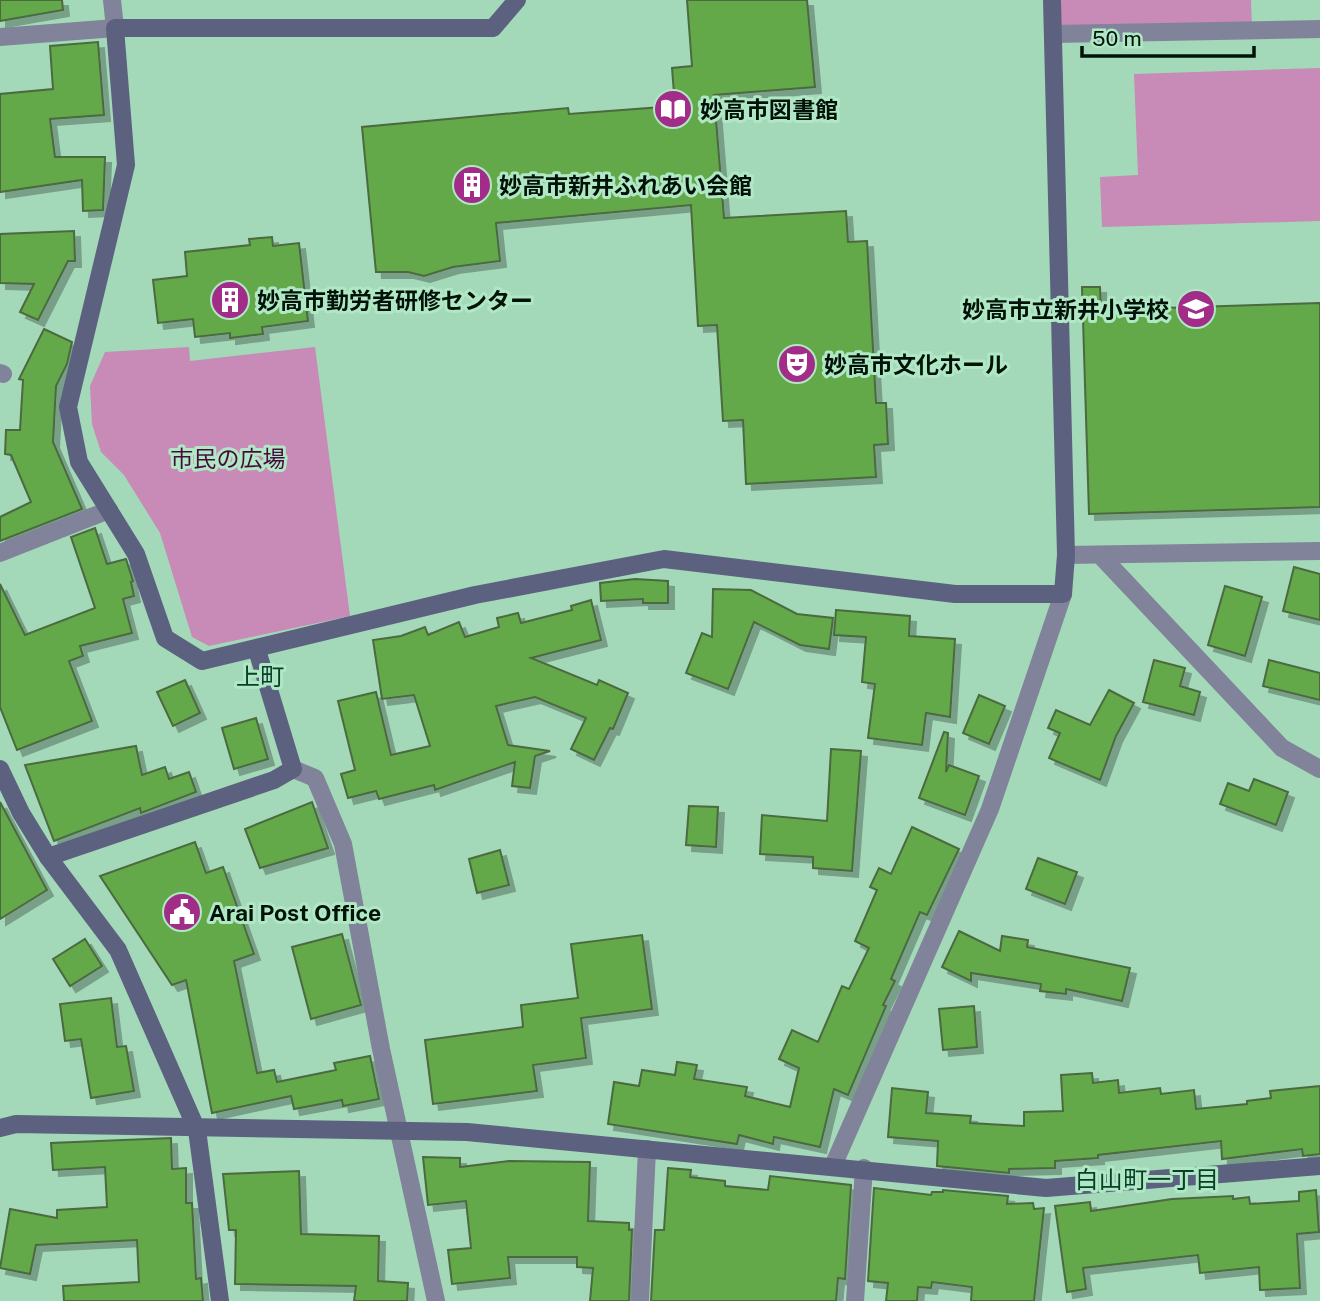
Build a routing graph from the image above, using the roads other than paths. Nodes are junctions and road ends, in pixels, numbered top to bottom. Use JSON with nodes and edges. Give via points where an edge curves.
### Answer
{"nodes":[{"id":1,"x":112,"y":0,"type":"edge"},
{"id":2,"x":517,"y":0,"type":"edge"},
{"id":3,"x":1052,"y":0,"type":"edge"},
{"id":4,"x":115,"y":28,"type":"junction"},
{"id":5,"x":1320,"y":29,"type":"edge"},
{"id":6,"x":1054,"y":34,"type":"junction"},
{"id":7,"x":0,"y":37,"type":"edge"},
{"id":8,"x":109,"y":510,"type":"junction"},
{"id":9,"x":1320,"y":551,"type":"edge"},
{"id":10,"x":0,"y":553,"type":"edge"},
{"id":11,"x":1066,"y":555,"type":"junction"},
{"id":12,"x":1100,"y":555,"type":"junction"},
{"id":13,"x":1063,"y":594,"type":"junction"},
{"id":14,"x":257,"y":650,"type":"junction"},
{"id":15,"x":0,"y":769,"type":"edge"},
{"id":16,"x":293,"y":769,"type":"junction"},
{"id":17,"x":1320,"y":769,"type":"edge"},
{"id":18,"x":48,"y":857,"type":"junction"},
{"id":19,"x":0,"y":1128,"type":"edge"},
{"id":20,"x":197,"y":1130,"type":"junction"},
{"id":21,"x":400,"y":1131,"type":"junction"},
{"id":22,"x":647,"y":1149,"type":"junction"},
{"id":23,"x":833,"y":1166,"type":"junction"},
{"id":24,"x":1320,"y":1166,"type":"edge"},
{"id":25,"x":864,"y":1168,"type":"junction"},
{"id":26,"x":220,"y":1301,"type":"edge"},
{"id":27,"x":436,"y":1301,"type":"edge"},
{"id":28,"x":640,"y":1301,"type":"edge"},
{"id":29,"x":855,"y":1301,"type":"edge"}],
"edges":[{"from":1,"to":4,"type":"street"},
{"from":2,"to":4,"type":"street","via":[[493,27]]},
{"from":3,"to":6,"type":"street"},
{"from":4,"to":7,"type":"street"},
{"from":4,"to":8,"type":"street","via":[[126,165],[68,407],[79,462]]},
{"from":5,"to":6,"type":"street"},
{"from":6,"to":11,"type":"street"},
{"from":8,"to":10,"type":"street"},
{"from":8,"to":14,"type":"street","via":[[136,554],[165,638],[202,661]]},
{"from":9,"to":12,"type":"street"},
{"from":11,"to":12,"type":"street"},
{"from":11,"to":13,"type":"street"},
{"from":12,"to":17,"type":"street","via":[[1273,740]]},
{"from":13,"to":14,"type":"street","via":[[955,594],[664,559],[475,595]]},
{"from":13,"to":23,"type":"street","via":[[990,809]]},
{"from":14,"to":16,"type":"street"},
{"from":15,"to":18,"type":"street"},
{"from":16,"to":18,"type":"street","via":[[274,780]]},
{"from":16,"to":21,"type":"street","via":[[315,778],[344,844]]},
{"from":18,"to":20,"type":"street","via":[[118,950]]},
{"from":19,"to":20,"type":"street","via":[[16,1124]]},
{"from":20,"to":21,"type":"street"},
{"from":20,"to":26,"type":"street"},
{"from":21,"to":22,"type":"street","via":[[467,1132]]},
{"from":21,"to":27,"type":"street"},
{"from":22,"to":23,"type":"street"},
{"from":22,"to":28,"type":"street"},
{"from":23,"to":25,"type":"street"},
{"from":24,"to":25,"type":"street","via":[[1046,1188]]},
{"from":25,"to":29,"type":"street"}]}
